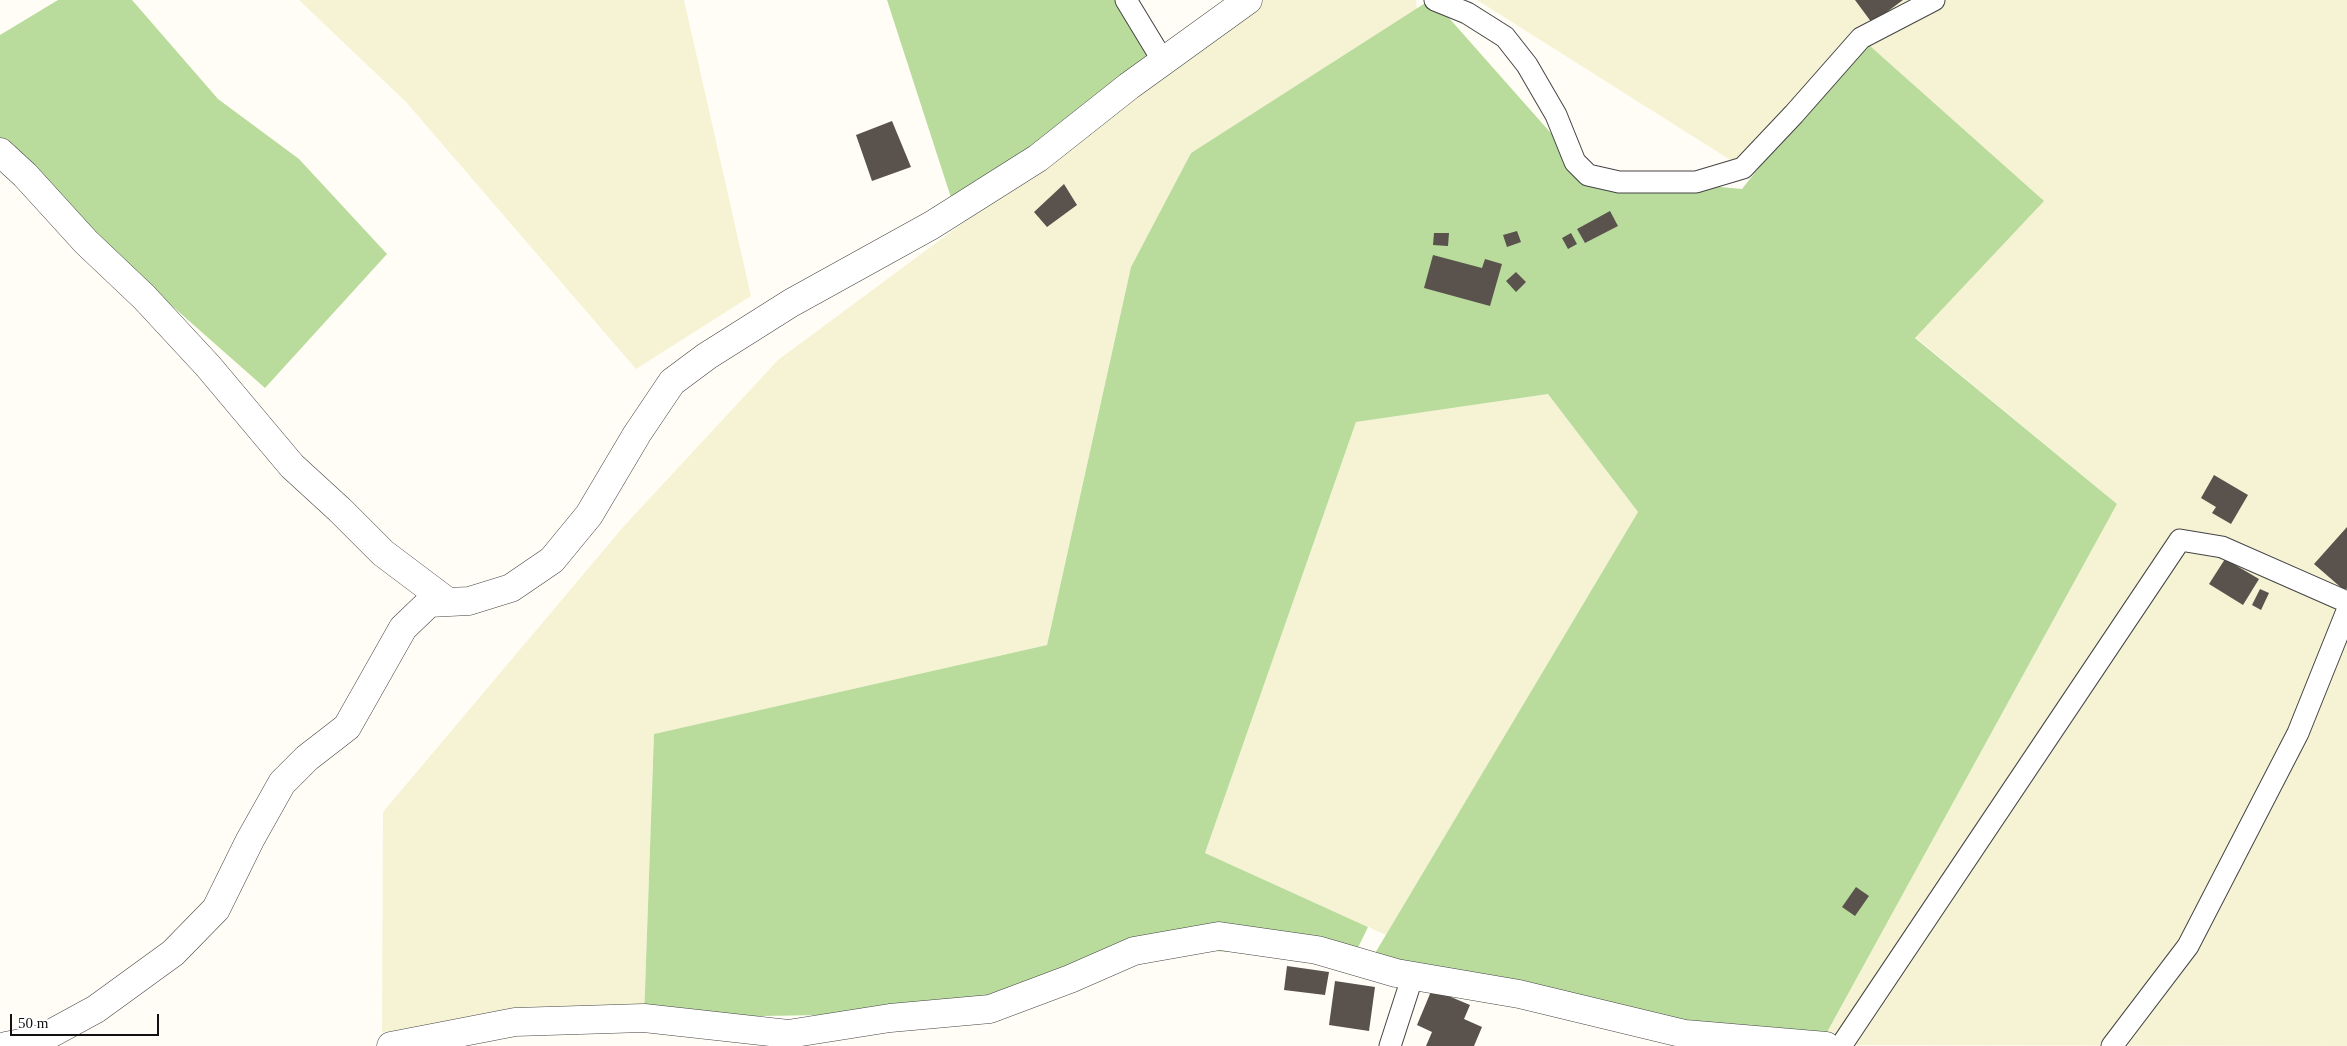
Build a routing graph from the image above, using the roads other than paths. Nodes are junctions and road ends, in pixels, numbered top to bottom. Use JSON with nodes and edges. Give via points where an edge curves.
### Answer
{"nodes":[{"id":1,"x":1126,"y":0,"type":"edge"},
{"id":2,"x":1248,"y":0,"type":"edge"},
{"id":3,"x":1435,"y":0,"type":"edge"},
{"id":4,"x":1934,"y":0,"type":"edge"},
{"id":5,"x":1163,"y":61,"type":"junction"},
{"id":6,"x":0,"y":152,"type":"edge"},
{"id":7,"x":448,"y":602,"type":"junction"},
{"id":8,"x":2347,"y":602,"type":"edge"},
{"id":9,"x":2347,"y":612,"type":"edge"},
{"id":10,"x":1413,"y":976,"type":"junction"},
{"id":11,"x":6,"y":1046,"type":"edge"},
{"id":12,"x":391,"y":1046,"type":"edge"},
{"id":13,"x":1390,"y":1046,"type":"edge"},
{"id":14,"x":1826,"y":1046,"type":"edge"},
{"id":15,"x":1841,"y":1046,"type":"edge"},
{"id":16,"x":2112,"y":1046,"type":"edge"}],
"edges":[{"from":1,"to":5,"type":"street"},
{"from":2,"to":5,"type":"street"},
{"from":3,"to":4,"type":"street","via":[[1467,13],[1505,37],[1527,65],[1556,115],[1575,162],[1588,175],[1619,182],[1696,182],[1743,168],[1861,38]]},
{"from":5,"to":7,"type":"street","via":[[1038,158],[932,224],[791,303],[672,382],[589,515],[552,560],[510,588],[469,601]]},
{"from":6,"to":7,"type":"street","via":[[144,297],[208,366],[292,466],[383,553]]},
{"from":7,"to":11,"type":"street","via":[[429,602],[402,628],[347,727],[307,758],[282,783],[216,909],[179,947],[96,1009],[41,1039]]},
{"from":8,"to":15,"type":"street","via":[[2222,547],[2180,540]]},
{"from":9,"to":16,"type":"street","via":[[2298,733],[2188,946]]},
{"from":10,"to":12,"type":"street","via":[[1317,950],[1218,936],[1134,951],[990,1009],[890,1018],[788,1034],[644,1018],[515,1022]]},
{"from":10,"to":13,"type":"street"},
{"from":10,"to":14,"type":"street","via":[[1519,994],[1685,1034]]}]}
